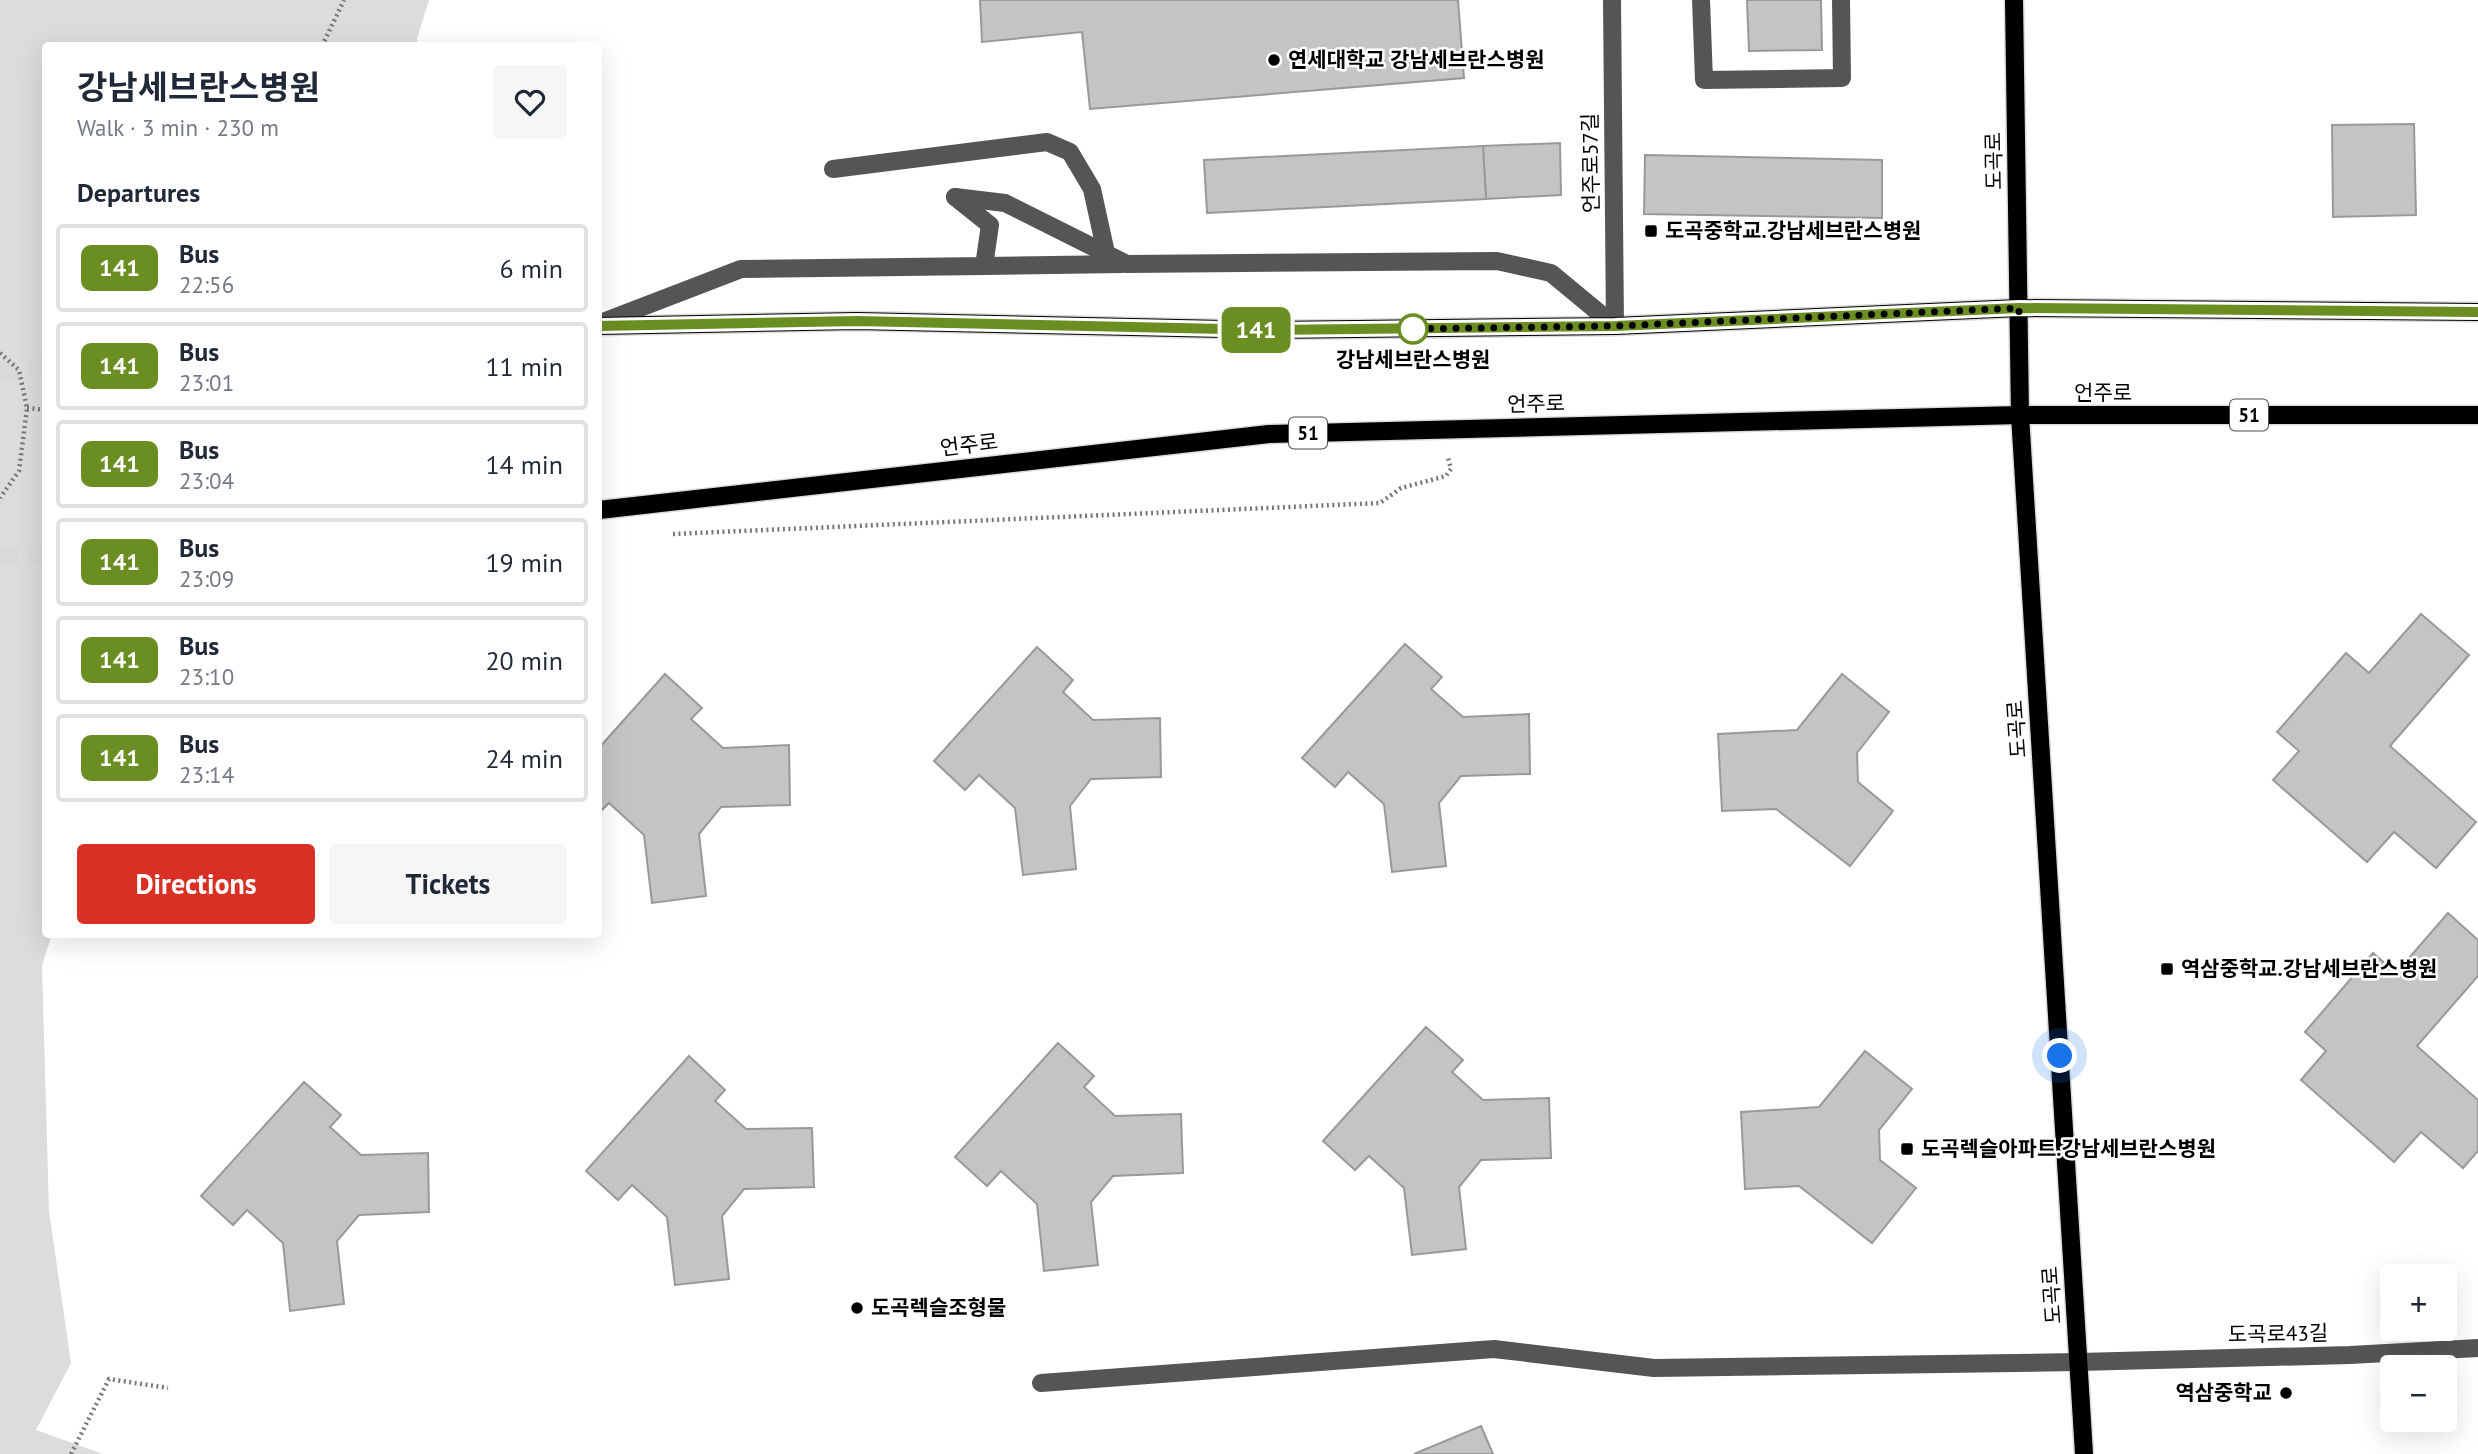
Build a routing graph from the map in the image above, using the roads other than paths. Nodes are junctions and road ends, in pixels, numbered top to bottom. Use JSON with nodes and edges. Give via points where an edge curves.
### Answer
{"nodes":[{"id":1,"x":1612,"y":0,"type":"edge"},
{"id":2,"x":1701,"y":0,"type":"edge"},
{"id":3,"x":1841,"y":0,"type":"edge"},
{"id":4,"x":2014,"y":0,"type":"edge"},
{"id":5,"x":833,"y":169,"type":"dead end"},
{"id":6,"x":1106,"y":253,"type":"junction"},
{"id":7,"x":1127,"y":264,"type":"junction"},
{"id":8,"x":984,"y":266,"type":"junction"},
{"id":9,"x":2019,"y":308,"type":"junction"},
{"id":10,"x":2478,"y":312,"type":"edge"},
{"id":11,"x":602,"y":323,"type":"edge"},
{"id":12,"x":602,"y":325,"type":"edge"},
{"id":13,"x":1615,"y":326,"type":"junction"},
{"id":14,"x":2020,"y":415,"type":"junction"},
{"id":15,"x":2478,"y":415,"type":"edge"},
{"id":16,"x":602,"y":510,"type":"edge"},
{"id":17,"x":2478,"y":1348,"type":"edge"},
{"id":18,"x":2078,"y":1362,"type":"junction"},
{"id":19,"x":1041,"y":1383,"type":"dead end"},
{"id":20,"x":2084,"y":1454,"type":"edge"}],
"edges":[{"from":1,"to":13,"type":"street","name":"언주로57길"},
{"from":2,"to":3,"type":"street","via":[[1704,80],[1842,78]]},
{"from":4,"to":9,"type":"main road","name":"도곡로"},
{"from":5,"to":6,"type":"street","via":[[1047,142],[1070,152],[1092,189]]},
{"from":6,"to":7,"type":"street"},
{"from":6,"to":8,"type":"street","via":[[1005,204],[955,197],[990,225]]},
{"from":7,"to":8,"type":"street"},
{"from":7,"to":13,"type":"street","via":[[1497,261],[1551,273]]},
{"from":8,"to":11,"type":"street","via":[[741,270]]},
{"from":9,"to":10,"type":"main road"},
{"from":9,"to":13,"type":"main road"},
{"from":9,"to":14,"type":"main road","name":"도곡로"},
{"from":12,"to":13,"type":"main road","via":[[857,321],[1270,330]]},
{"from":14,"to":15,"type":"main road","name":"언주로","number":"51"},
{"from":14,"to":16,"type":"main road","name":"언주로","number":"51","via":[[1269,433]]},
{"from":14,"to":18,"type":"main road","name":"도곡로"},
{"from":17,"to":18,"type":"street","name":"도곡로43길"},
{"from":18,"to":19,"type":"street","name":"도곡로43길","via":[[1654,1368],[1494,1349]]},
{"from":18,"to":20,"type":"main road","name":"도곡로"}]}
